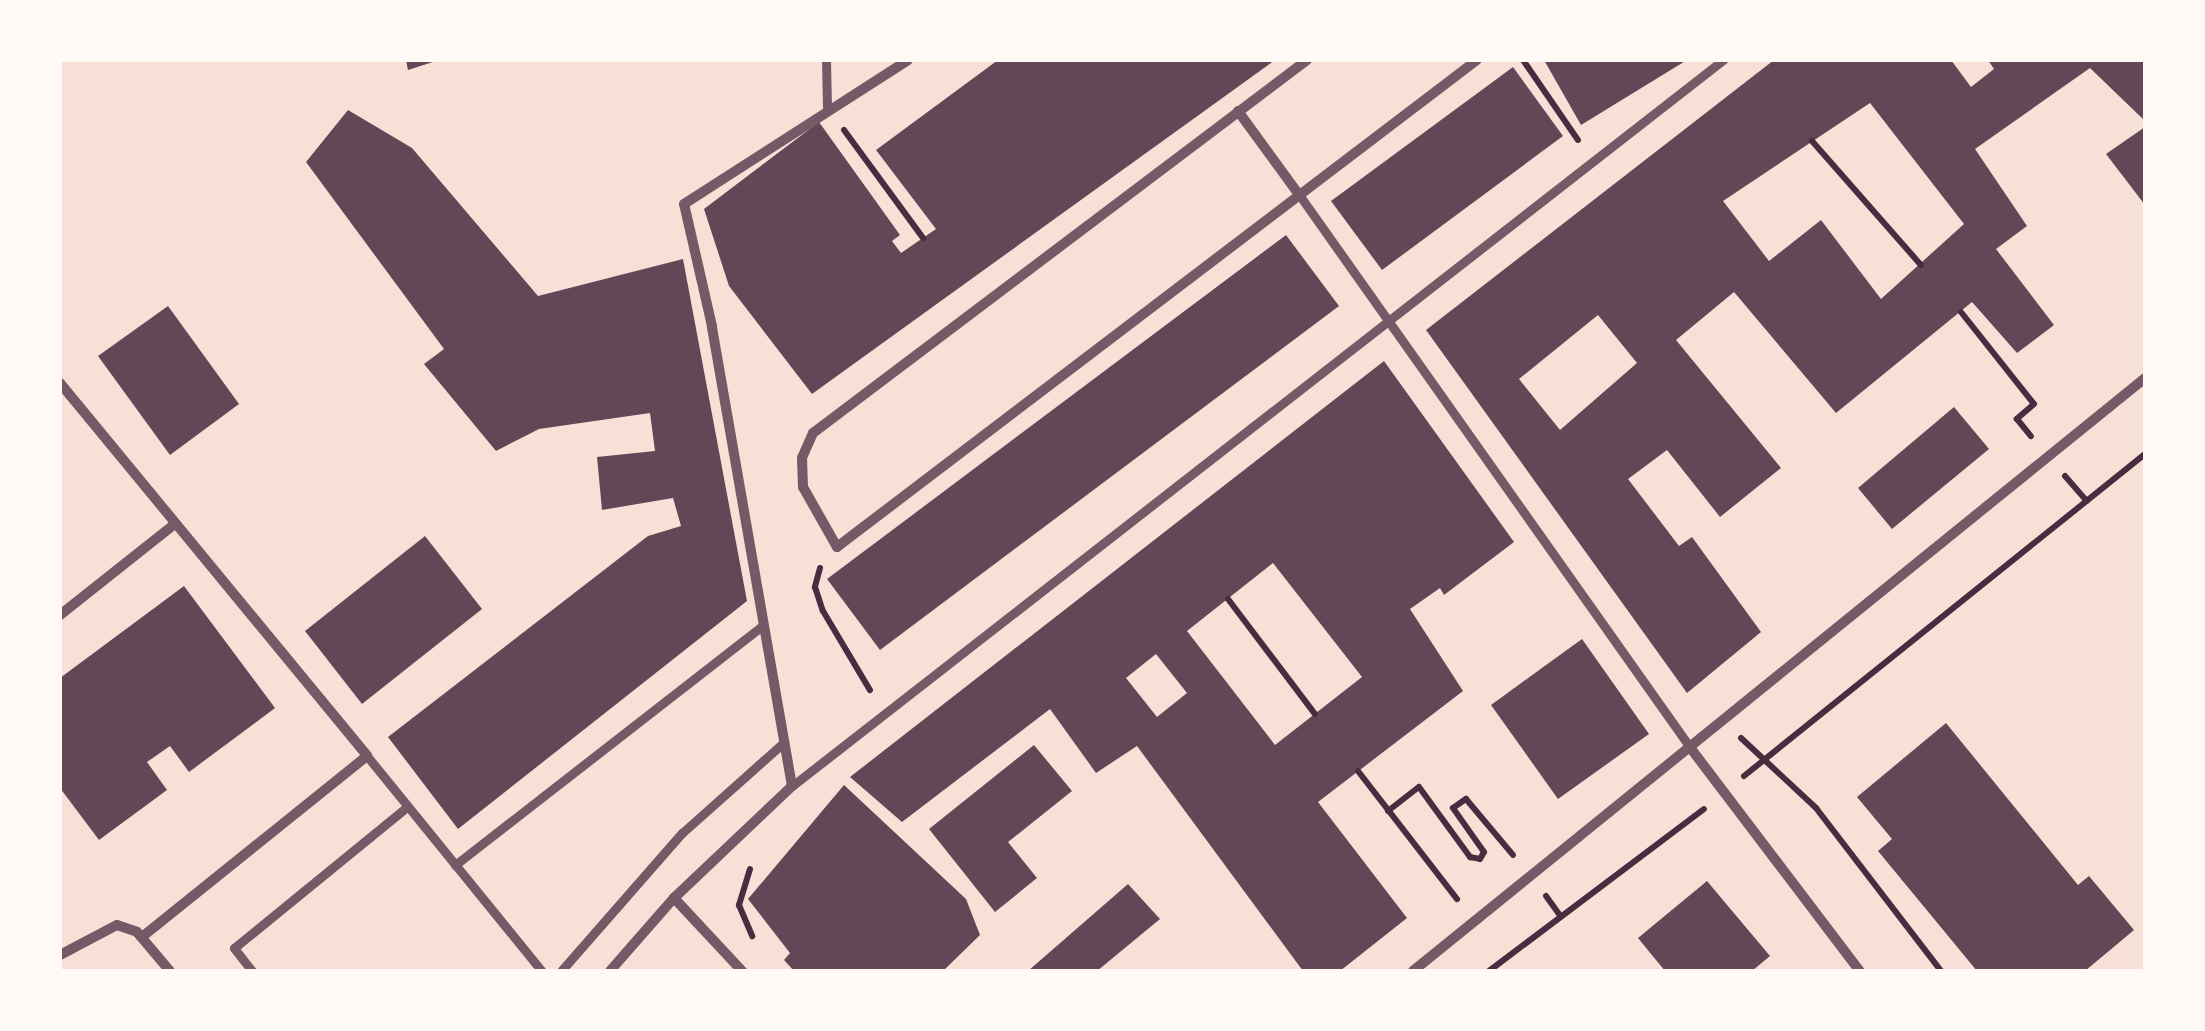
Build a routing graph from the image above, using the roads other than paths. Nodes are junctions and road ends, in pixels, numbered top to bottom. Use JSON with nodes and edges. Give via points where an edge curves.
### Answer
{"nodes":[{"id":1,"x":826,"y":60,"type":"edge"},
{"id":2,"x":908,"y":60,"type":"edge"},
{"id":3,"x":1307,"y":60,"type":"edge"},
{"id":4,"x":1477,"y":60,"type":"edge"},
{"id":5,"x":1722,"y":60,"type":"edge"},
{"id":6,"x":827,"y":107,"type":"junction"},
{"id":7,"x":1238,"y":111,"type":"junction"},
{"id":8,"x":1300,"y":196,"type":"junction"},
{"id":9,"x":1385,"y":318,"type":"junction"},
{"id":10,"x":2145,"y":378,"type":"edge"},
{"id":11,"x":60,"y":384,"type":"edge"},
{"id":12,"x":175,"y":524,"type":"junction"},
{"id":13,"x":60,"y":615,"type":"edge"},
{"id":14,"x":762,"y":626,"type":"junction"},
{"id":15,"x":784,"y":742,"type":"junction"},
{"id":16,"x":1692,"y":750,"type":"junction"},
{"id":17,"x":367,"y":756,"type":"junction"},
{"id":18,"x":792,"y":786,"type":"junction"},
{"id":19,"x":408,"y":807,"type":"junction"},
{"id":20,"x":455,"y":865,"type":"junction"},
{"id":21,"x":674,"y":898,"type":"junction"},
{"id":22,"x":142,"y":937,"type":"junction"},
{"id":23,"x":60,"y":955,"type":"edge"},
{"id":24,"x":170,"y":971,"type":"edge"},
{"id":25,"x":252,"y":971,"type":"edge"},
{"id":26,"x":542,"y":971,"type":"edge"},
{"id":27,"x":562,"y":971,"type":"edge"},
{"id":28,"x":610,"y":971,"type":"edge"},
{"id":29,"x":742,"y":971,"type":"edge"},
{"id":30,"x":1413,"y":971,"type":"edge"},
{"id":31,"x":1860,"y":971,"type":"edge"}],
"edges":[{"from":1,"to":6,"type":"street"},
{"from":2,"to":6,"type":"street"},
{"from":3,"to":7,"type":"street"},
{"from":4,"to":8,"type":"street"},
{"from":5,"to":9,"type":"street"},
{"from":6,"to":14,"type":"street","via":[[684,204],[712,326]]},
{"from":7,"to":8,"type":"street"},
{"from":7,"to":8,"type":"street","via":[[813,433],[802,458],[804,487],[837,547]]},
{"from":8,"to":9,"type":"street"},
{"from":9,"to":16,"type":"street"},
{"from":9,"to":18,"type":"street"},
{"from":10,"to":16,"type":"street"},
{"from":11,"to":12,"type":"street"},
{"from":12,"to":13,"type":"street"},
{"from":12,"to":17,"type":"street"},
{"from":14,"to":15,"type":"street"},
{"from":14,"to":20,"type":"street"},
{"from":15,"to":18,"type":"street"},
{"from":15,"to":27,"type":"street","via":[[682,833]]},
{"from":16,"to":30,"type":"street"},
{"from":16,"to":31,"type":"street"},
{"from":17,"to":19,"type":"street"},
{"from":17,"to":22,"type":"street"},
{"from":18,"to":21,"type":"street"},
{"from":19,"to":20,"type":"street"},
{"from":19,"to":25,"type":"street","via":[[234,948]]},
{"from":20,"to":26,"type":"street"},
{"from":21,"to":28,"type":"street"},
{"from":21,"to":29,"type":"street"},
{"from":22,"to":23,"type":"street","via":[[117,925]]},
{"from":22,"to":24,"type":"street"}]}
